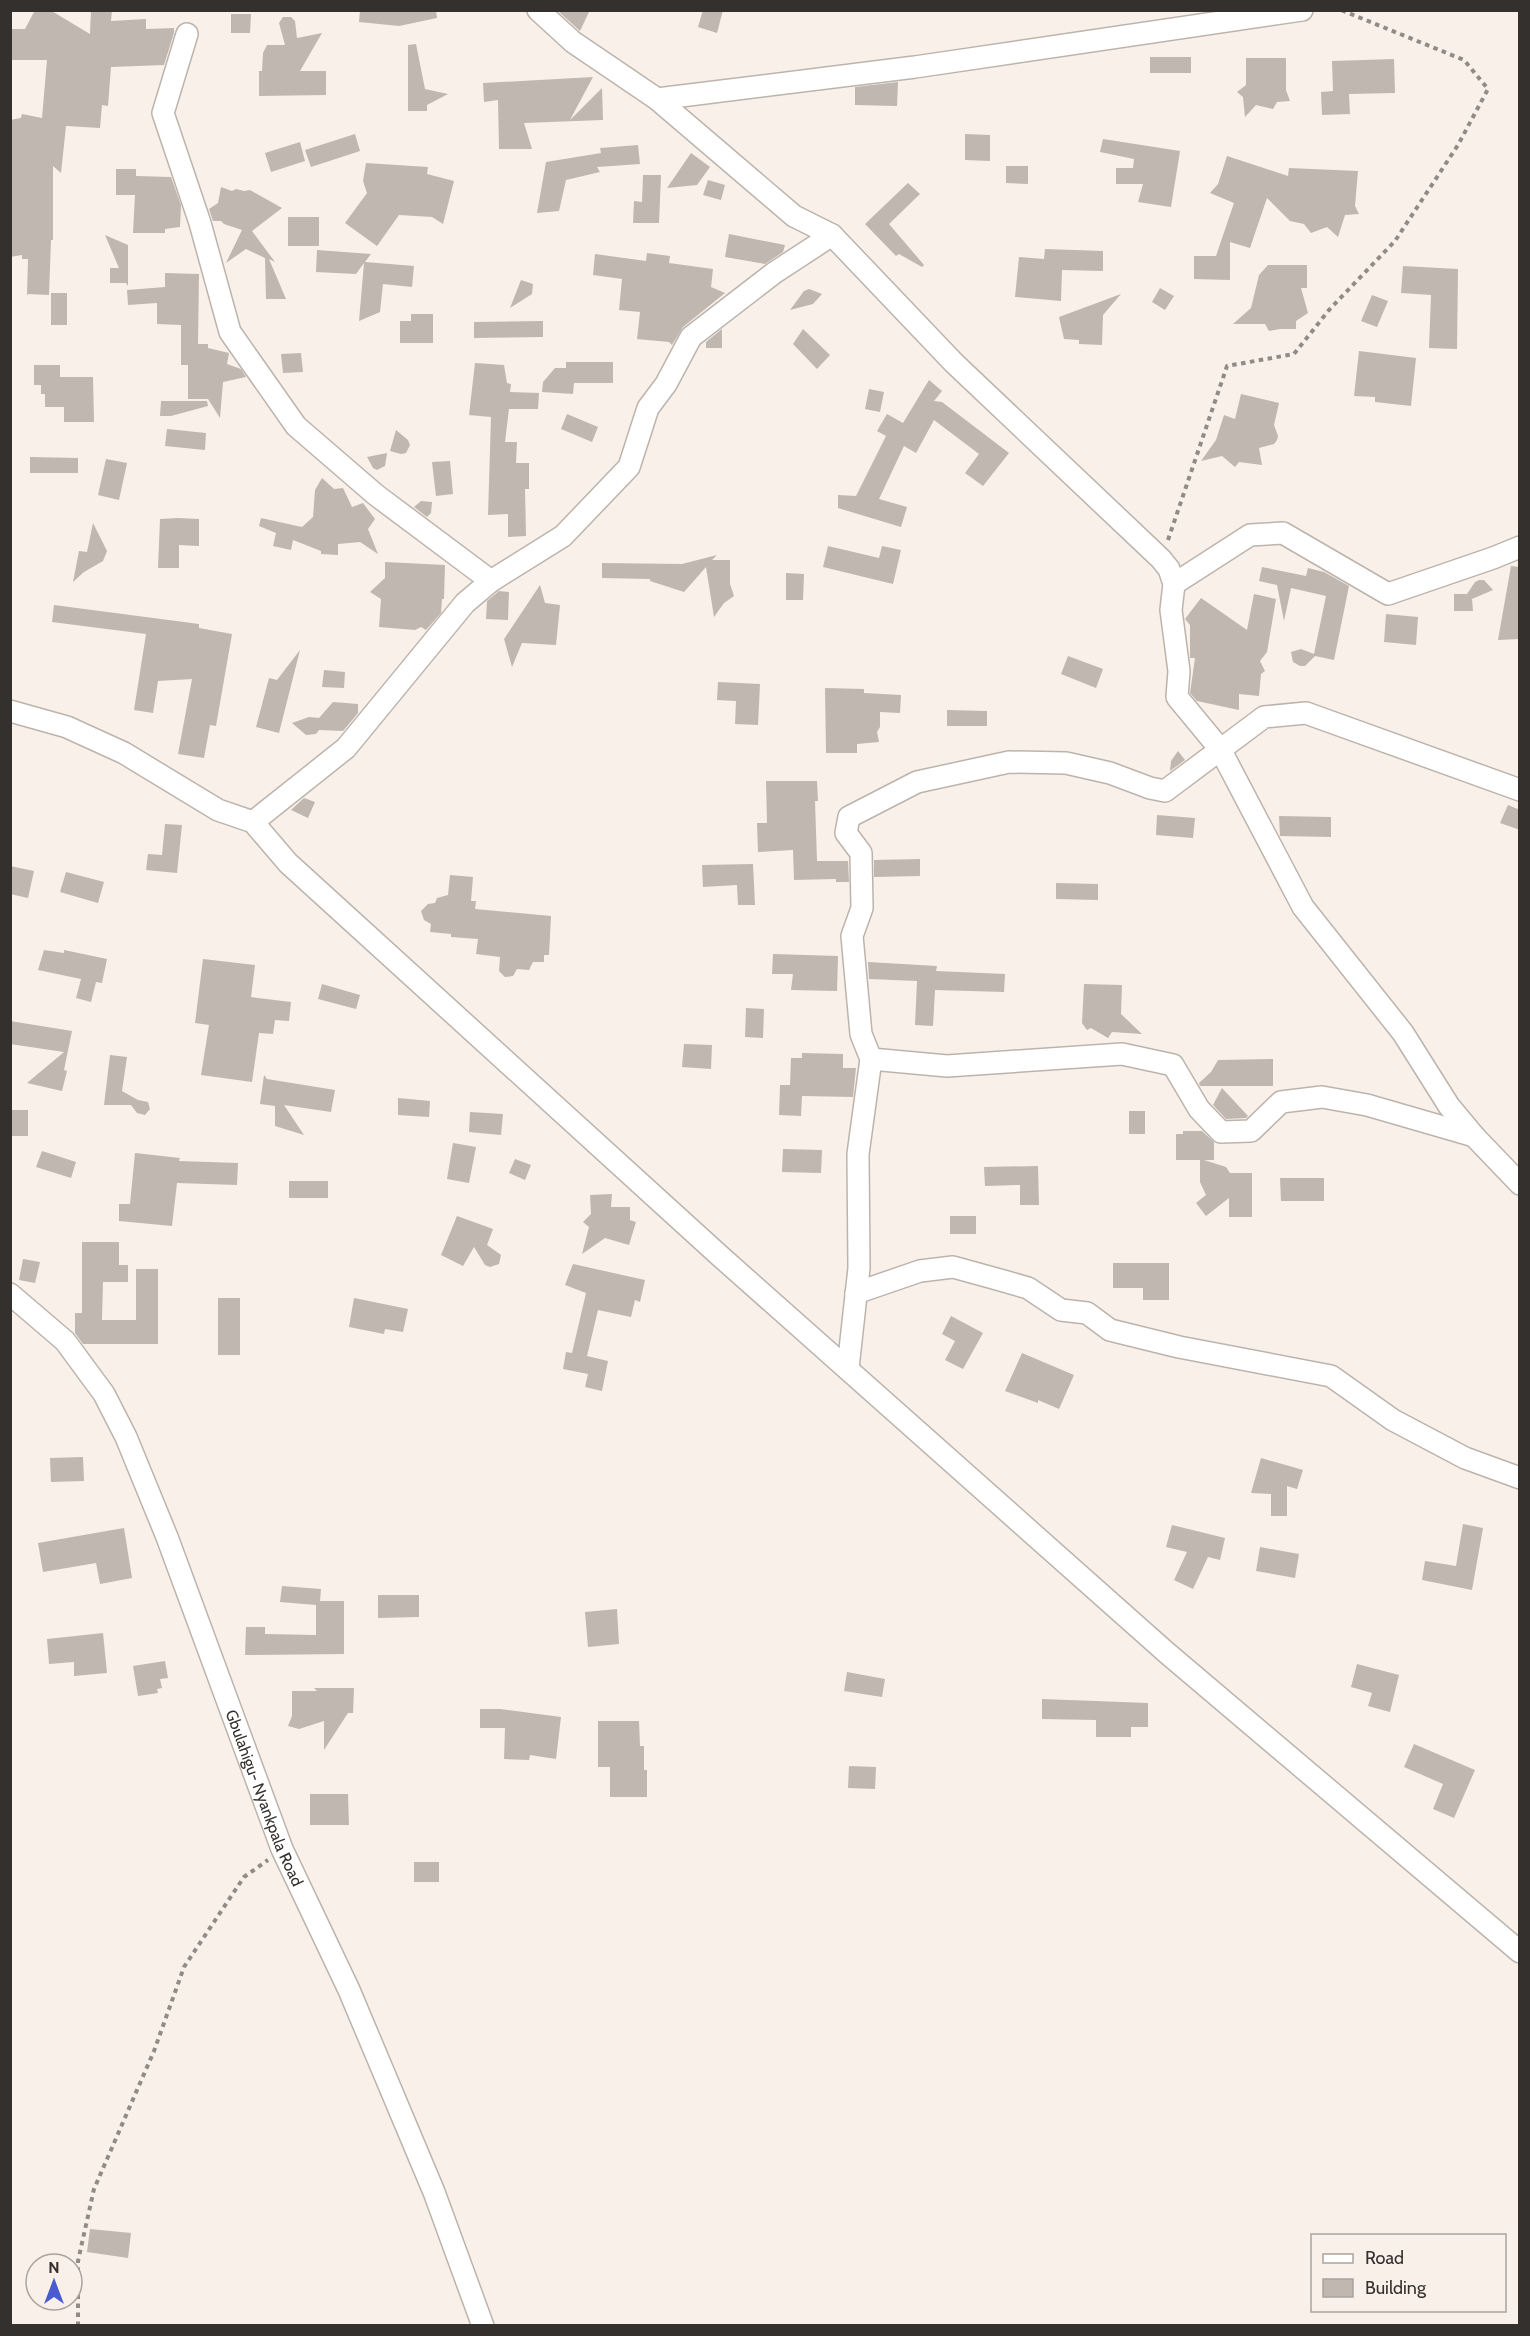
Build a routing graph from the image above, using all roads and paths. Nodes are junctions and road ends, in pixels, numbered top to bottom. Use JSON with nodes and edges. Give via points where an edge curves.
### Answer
{"nodes":[{"id":1,"x":538,"y":10,"type":"edge"},
{"id":2,"x":1302,"y":10,"type":"edge"},
{"id":3,"x":1341,"y":10,"type":"edge"},
{"id":4,"x":187,"y":34,"type":"dead end"},
{"id":5,"x":657,"y":99,"type":"junction"},
{"id":6,"x":832,"y":235,"type":"junction"},
{"id":7,"x":1520,"y":547,"type":"edge"},
{"id":8,"x":1161,"y":559,"type":"junction"},
{"id":9,"x":491,"y":580,"type":"junction"},
{"id":10,"x":1174,"y":584,"type":"junction"},
{"id":11,"x":10,"y":711,"type":"edge"},
{"id":12,"x":1220,"y":749,"type":"junction"},
{"id":13,"x":1520,"y":790,"type":"edge"},
{"id":14,"x":253,"y":822,"type":"junction"},
{"id":15,"x":871,"y":1059,"type":"junction"},
{"id":16,"x":1473,"y":1136,"type":"junction"},
{"id":17,"x":1520,"y":1184,"type":"edge"},
{"id":18,"x":856,"y":1293,"type":"junction"},
{"id":19,"x":10,"y":1294,"type":"edge"},
{"id":20,"x":848,"y":1368,"type":"junction"},
{"id":21,"x":1520,"y":1478,"type":"edge"},
{"id":22,"x":282,"y":1849,"type":"junction"},
{"id":23,"x":1520,"y":1952,"type":"edge"},
{"id":24,"x":78,"y":2325,"type":"edge"},
{"id":25,"x":483,"y":2325,"type":"edge"}],
"edges":[{"from":1,"to":5,"type":"street","via":[[573,42]]},
{"from":2,"to":5,"type":"street","via":[[915,67]]},
{"from":3,"to":8,"type":"path","via":[[1464,60],[1488,89],[1458,145],[1395,241],[1329,310],[1294,354],[1227,366]]},
{"from":4,"to":9,"type":"street","via":[[163,113],[230,332],[296,426],[376,495]]},
{"from":5,"to":6,"type":"street","via":[[794,216]]},
{"from":6,"to":8,"type":"street","via":[[954,363]]},
{"from":6,"to":9,"type":"street","via":[[774,273],[691,337],[648,408],[629,467],[563,536]]},
{"from":7,"to":10,"type":"street","via":[[1388,594],[1283,532],[1250,535]]},
{"from":8,"to":10,"type":"street"},
{"from":9,"to":14,"type":"street","via":[[465,603],[346,748]]},
{"from":10,"to":12,"type":"street","via":[[1171,609],[1179,671],[1177,697]]},
{"from":11,"to":14,"type":"street","via":[[68,727],[115,748],[218,810]]},
{"from":12,"to":13,"type":"street","via":[[1264,717],[1306,712]]},
{"from":12,"to":15,"type":"street","via":[[1165,790],[1066,763],[1009,762],[917,782],[849,817],[846,833],[861,853],[862,908],[852,936],[861,1034]]},
{"from":12,"to":16,"type":"street","via":[[1303,907],[1403,1034],[1449,1107]]},
{"from":14,"to":20,"type":"street","via":[[288,863]]},
{"from":15,"to":16,"type":"street","via":[[947,1066],[1122,1053],[1173,1065],[1199,1109],[1221,1132],[1251,1131],[1281,1102],[1322,1097],[1367,1105]]},
{"from":15,"to":18,"type":"street","via":[[858,1154]]},
{"from":16,"to":17,"type":"street"},
{"from":18,"to":20,"type":"street"},
{"from":18,"to":21,"type":"street","via":[[920,1271],[953,1267],[973,1272],[1028,1288],[1061,1310],[1087,1313],[1110,1330],[1331,1376],[1393,1420],[1465,1458]]},
{"from":19,"to":22,"type":"street","name":"Gbulahigu- Nyankpala Road","via":[[66,1341],[104,1395],[126,1437]]},
{"from":20,"to":23,"type":"street","via":[[1167,1653]]},
{"from":22,"to":24,"type":"path","via":[[244,1877],[184,1967],[154,2051],[94,2189],[78,2261]]},
{"from":22,"to":25,"type":"street","name":"Gbulahigu- Nyankpala Road","via":[[349,1990],[435,2192]]}]}
